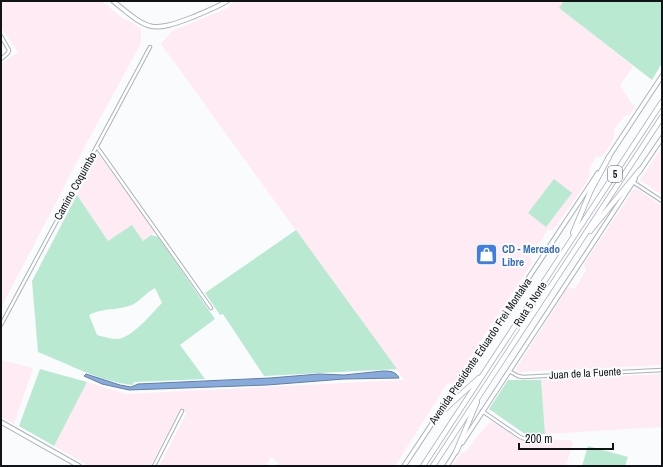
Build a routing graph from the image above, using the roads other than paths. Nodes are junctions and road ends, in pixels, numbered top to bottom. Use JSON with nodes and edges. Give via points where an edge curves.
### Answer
{"nodes":[{"id":1,"x":113,"y":1,"type":"edge"},
{"id":2,"x":227,"y":1,"type":"edge"},
{"id":3,"x":1,"y":36,"type":"edge"},
{"id":4,"x":150,"y":47,"type":"dead end"},
{"id":5,"x":1,"y":59,"type":"edge"},
{"id":6,"x":662,"y":76,"type":"edge"},
{"id":7,"x":662,"y":102,"type":"edge"},
{"id":8,"x":662,"y":117,"type":"edge"},
{"id":9,"x":662,"y":138,"type":"edge"},
{"id":10,"x":97,"y":147,"type":"junction"},
{"id":11,"x":609,"y":157,"type":"junction"},
{"id":12,"x":640,"y":170,"type":"junction"},
{"id":13,"x":633,"y":182,"type":"junction"},
{"id":14,"x":662,"y":201,"type":"edge"},
{"id":15,"x":580,"y":242,"type":"junction"},
{"id":16,"x":568,"y":245,"type":"junction"},
{"id":17,"x":211,"y":308,"type":"dead end"},
{"id":18,"x":1,"y":325,"type":"edge"},
{"id":19,"x":487,"y":369,"type":"junction"},
{"id":20,"x":662,"y":370,"type":"edge"},
{"id":21,"x":509,"y":371,"type":"junction"},
{"id":22,"x":480,"y":395,"type":"junction"},
{"id":23,"x":182,"y":411,"type":"dead end"},
{"id":24,"x":482,"y":411,"type":"junction"},
{"id":25,"x":435,"y":418,"type":"junction"},
{"id":26,"x":1,"y":422,"type":"edge"},
{"id":27,"x":528,"y":440,"type":"dead end"},
{"id":28,"x":456,"y":452,"type":"junction"},
{"id":29,"x":78,"y":466,"type":"edge"},
{"id":30,"x":154,"y":466,"type":"edge"},
{"id":31,"x":404,"y":466,"type":"edge"},
{"id":32,"x":423,"y":466,"type":"edge"},
{"id":33,"x":433,"y":466,"type":"edge"},
{"id":34,"x":447,"y":466,"type":"edge"}],
"edges":[{"from":1,"to":2,"type":"main road","via":[[142,24],[161,28]]},
{"from":3,"to":5,"type":"street","via":[[9,51]]},
{"from":4,"to":10,"type":"street","name":"Camino Coquimbo"},
{"from":6,"to":11,"type":"main road","name":"Avenida Presidente Eduardo Frei Montalva"},
{"from":7,"to":16,"type":"highway","name":"Ruta 5 Norte","number":"5"},
{"from":8,"to":15,"type":"highway","name":"Ruta 5 Norte","number":"5"},
{"from":9,"to":12,"type":"main road"},
{"from":10,"to":17,"type":"street"},
{"from":10,"to":18,"type":"street","name":"Camino Coquimbo"},
{"from":11,"to":16,"type":"highway","via":[[591,190]]},
{"from":11,"to":25,"type":"main road","name":"Avenida Presidente Eduardo Frei Montalva"},
{"from":12,"to":13,"type":"main road"},
{"from":12,"to":15,"type":"highway"},
{"from":13,"to":14,"type":"street"},
{"from":13,"to":21,"type":"main road"},
{"from":15,"to":22,"type":"highway","name":"Ruta 5 Norte","number":"5"},
{"from":16,"to":19,"type":"highway","name":"Ruta 5 Norte","number":"5"},
{"from":19,"to":25,"type":"highway"},
{"from":19,"to":32,"type":"highway","name":"Ruta 5 Norte","number":"5"},
{"from":20,"to":21,"type":"street","name":"Juan de la Fuente","via":[[523,377]]},
{"from":21,"to":24,"type":"main road"},
{"from":22,"to":28,"type":"highway"},
{"from":22,"to":33,"type":"highway","name":"Ruta 5 Norte","number":"5"},
{"from":23,"to":30,"type":"street"},
{"from":24,"to":27,"type":"street"},
{"from":24,"to":28,"type":"main road"},
{"from":25,"to":31,"type":"main road","name":"Avenida Presidente Eduardo Frei Montalva"},
{"from":26,"to":29,"type":"main road"},
{"from":28,"to":34,"type":"main road"}]}
